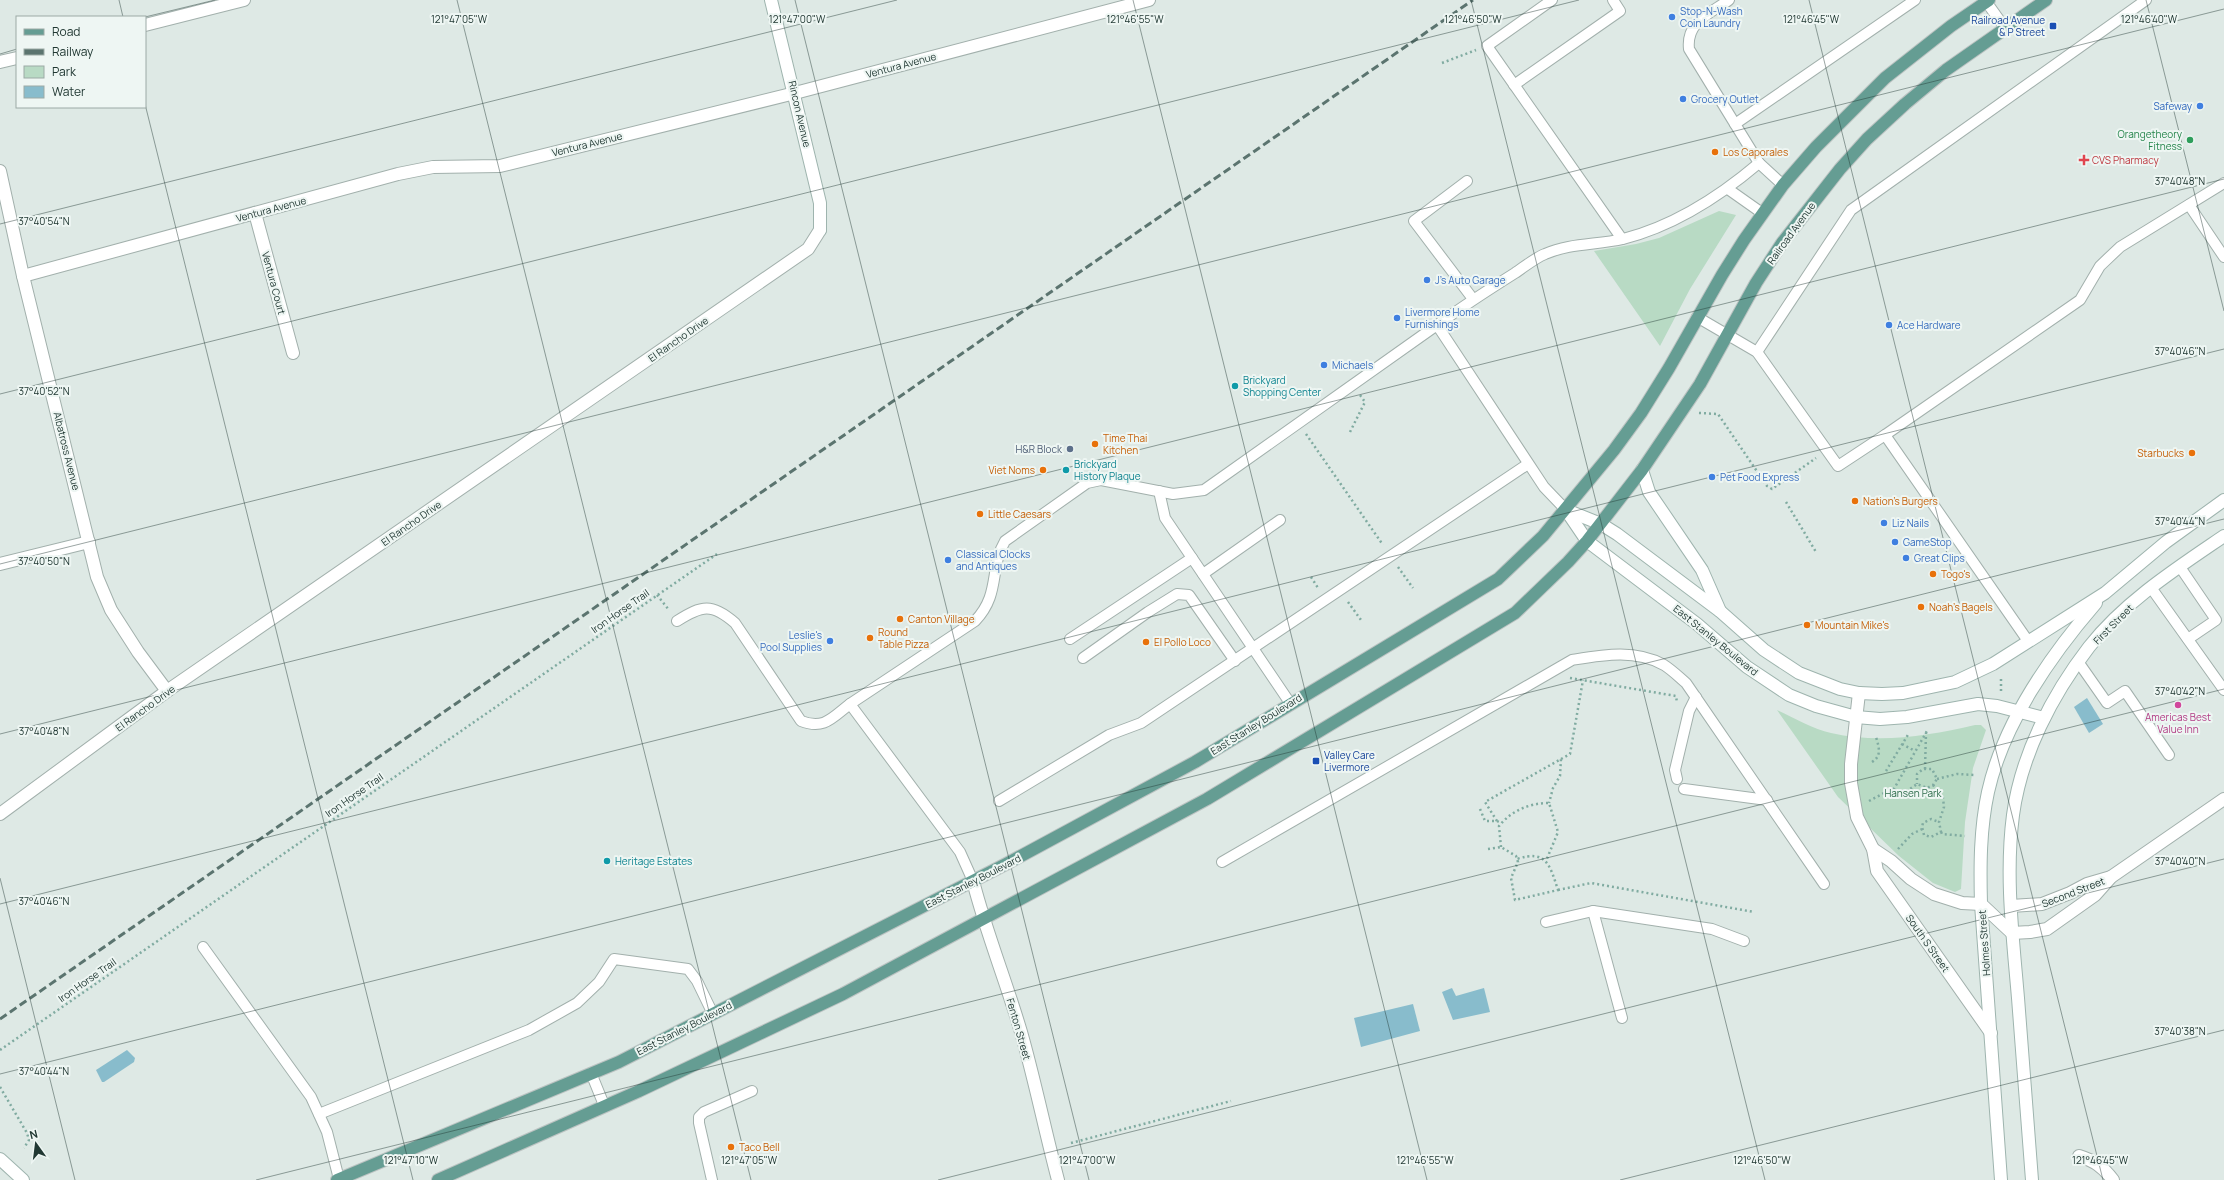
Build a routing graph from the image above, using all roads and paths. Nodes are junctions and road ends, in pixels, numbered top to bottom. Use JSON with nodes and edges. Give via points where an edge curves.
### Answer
{"nodes":[{"id":1,"x":244,"y":0,"type":"edge"},
{"id":2,"x":771,"y":0,"type":"edge"},
{"id":3,"x":1149,"y":0,"type":"edge"},
{"id":4,"x":1552,"y":0,"type":"edge"},
{"id":5,"x":1613,"y":0,"type":"edge"},
{"id":6,"x":1729,"y":0,"type":"edge"},
{"id":7,"x":1915,"y":0,"type":"edge"},
{"id":8,"x":2046,"y":0,"type":"edge"},
{"id":9,"x":2146,"y":0,"type":"edge"},
{"id":10,"x":1987,"y":1,"type":"edge"},
{"id":11,"x":146,"y":25,"type":"edge"},
{"id":12,"x":2005,"y":28,"type":"junction"},
{"id":13,"x":1487,"y":46,"type":"junction"},
{"id":14,"x":16,"y":58,"type":"edge"},
{"id":15,"x":0,"y":62,"type":"edge"},
{"id":16,"x":1442,"y":63,"type":"dead end"},
{"id":17,"x":1514,"y":85,"type":"junction"},
{"id":18,"x":795,"y":93,"type":"junction"},
{"id":19,"x":1735,"y":124,"type":"junction"},
{"id":20,"x":1759,"y":163,"type":"junction"},
{"id":21,"x":0,"y":171,"type":"edge"},
{"id":22,"x":1467,"y":181,"type":"dead end"},
{"id":23,"x":2224,"y":183,"type":"edge"},
{"id":24,"x":1783,"y":185,"type":"junction"},
{"id":25,"x":1728,"y":189,"type":"junction"},
{"id":26,"x":2189,"y":204,"type":"junction"},
{"id":27,"x":255,"y":213,"type":"junction"},
{"id":28,"x":1762,"y":213,"type":"junction"},
{"id":29,"x":820,"y":230,"type":"joint"},
{"id":30,"x":1622,"y":239,"type":"junction"},
{"id":31,"x":2224,"y":257,"type":"edge"},
{"id":32,"x":23,"y":276,"type":"junction"},
{"id":33,"x":1473,"y":300,"type":"junction"},
{"id":34,"x":1697,"y":317,"type":"junction"},
{"id":35,"x":1437,"y":325,"type":"junction"},
{"id":36,"x":1726,"y":335,"type":"junction"},
{"id":37,"x":1757,"y":352,"type":"junction"},
{"id":38,"x":293,"y":353,"type":"dead end"},
{"id":39,"x":1699,"y":413,"type":"dead end"},
{"id":40,"x":1885,"y":435,"type":"junction"},
{"id":41,"x":1307,"y":436,"type":"dead end"},
{"id":42,"x":1827,"y":450,"type":"junction"},
{"id":43,"x":1528,"y":464,"type":"junction"},
{"id":44,"x":1642,"y":470,"type":"junction"},
{"id":45,"x":1159,"y":491,"type":"junction"},
{"id":46,"x":2224,"y":500,"type":"edge"},
{"id":47,"x":1786,"y":502,"type":"dead end"},
{"id":48,"x":1566,"y":510,"type":"junction"},
{"id":49,"x":1280,"y":520,"type":"dead end"},
{"id":50,"x":1601,"y":524,"type":"junction"},
{"id":51,"x":2224,"y":536,"type":"edge"},
{"id":52,"x":1587,"y":541,"type":"junction"},
{"id":53,"x":89,"y":542,"type":"junction"},
{"id":54,"x":1382,"y":545,"type":"dead end"},
{"id":55,"x":1816,"y":552,"type":"dead end"},
{"id":56,"x":717,"y":554,"type":"dead end"},
{"id":57,"x":1192,"y":558,"type":"junction"},
{"id":58,"x":0,"y":564,"type":"edge"},
{"id":59,"x":2180,"y":567,"type":"junction"},
{"id":60,"x":1203,"y":574,"type":"junction"},
{"id":61,"x":1410,"y":583,"type":"dead end"},
{"id":62,"x":1413,"y":588,"type":"dead end"},
{"id":63,"x":2152,"y":589,"type":"junction"},
{"id":64,"x":2105,"y":593,"type":"junction"},
{"id":65,"x":657,"y":595,"type":"junction"},
{"id":66,"x":1721,"y":612,"type":"junction"},
{"id":67,"x":1357,"y":614,"type":"dead end"},
{"id":68,"x":1361,"y":620,"type":"dead end"},
{"id":69,"x":677,"y":621,"type":"joint"},
{"id":70,"x":1070,"y":639,"type":"dead end"},
{"id":71,"x":2188,"y":639,"type":"junction"},
{"id":72,"x":2028,"y":641,"type":"junction"},
{"id":73,"x":1254,"y":649,"type":"junction"},
{"id":74,"x":1083,"y":658,"type":"dead end"},
{"id":75,"x":1235,"y":661,"type":"junction"},
{"id":76,"x":2079,"y":663,"type":"junction"},
{"id":77,"x":2001,"y":676,"type":"dead end"},
{"id":78,"x":1570,"y":678,"type":"dead end"},
{"id":79,"x":1583,"y":680,"type":"junction"},
{"id":80,"x":2224,"y":690,"type":"edge"},
{"id":81,"x":167,"y":692,"type":"junction"},
{"id":82,"x":1859,"y":693,"type":"junction"},
{"id":83,"x":2001,"y":695,"type":"dead end"},
{"id":84,"x":1696,"y":697,"type":"junction"},
{"id":85,"x":1290,"y":703,"type":"junction"},
{"id":86,"x":850,"y":704,"type":"junction"},
{"id":87,"x":1676,"y":709,"type":"dead end"},
{"id":88,"x":2020,"y":713,"type":"junction"},
{"id":89,"x":1856,"y":717,"type":"junction"},
{"id":90,"x":2044,"y":718,"type":"junction"},
{"id":91,"x":1909,"y":733,"type":"dead end"},
{"id":92,"x":1876,"y":737,"type":"dead end"},
{"id":93,"x":1902,"y":744,"type":"junction"},
{"id":94,"x":1915,"y":752,"type":"junction"},
{"id":95,"x":2169,"y":755,"type":"dead end"},
{"id":96,"x":1560,"y":759,"type":"junction"},
{"id":97,"x":1872,"y":762,"type":"dead end"},
{"id":98,"x":1925,"y":769,"type":"junction"},
{"id":99,"x":1886,"y":771,"type":"dead end"},
{"id":100,"x":1975,"y":775,"type":"dead end"},
{"id":101,"x":1677,"y":779,"type":"dead end"},
{"id":102,"x":1937,"y":779,"type":"junction"},
{"id":103,"x":1918,"y":784,"type":"junction"},
{"id":104,"x":1933,"y":785,"type":"junction"},
{"id":105,"x":1684,"y":789,"type":"dead end"},
{"id":106,"x":1891,"y":794,"type":"junction"},
{"id":107,"x":1767,"y":800,"type":"junction"},
{"id":108,"x":999,"y":801,"type":"dead end"},
{"id":109,"x":2223,"y":801,"type":"edge"},
{"id":110,"x":1549,"y":803,"type":"junction"},
{"id":111,"x":1867,"y":803,"type":"dead end"},
{"id":112,"x":1480,"y":809,"type":"dead end"},
{"id":113,"x":0,"y":814,"type":"edge"},
{"id":114,"x":1497,"y":821,"type":"junction"},
{"id":115,"x":1939,"y":822,"type":"junction"},
{"id":116,"x":1501,"y":823,"type":"junction"},
{"id":117,"x":1922,"y":829,"type":"junction"},
{"id":118,"x":1941,"y":832,"type":"junction"},
{"id":119,"x":1965,"y":836,"type":"dead end"},
{"id":120,"x":1501,"y":847,"type":"junction"},
{"id":121,"x":1488,"y":849,"type":"dead end"},
{"id":122,"x":1872,"y":849,"type":"junction"},
{"id":123,"x":1895,"y":853,"type":"dead end"},
{"id":124,"x":1517,"y":859,"type":"junction"},
{"id":125,"x":1546,"y":861,"type":"junction"},
{"id":126,"x":1222,"y":862,"type":"dead end"},
{"id":127,"x":2111,"y":877,"type":"junction"},
{"id":128,"x":973,"y":881,"type":"junction"},
{"id":129,"x":1824,"y":884,"type":"dead end"},
{"id":130,"x":1558,"y":890,"type":"junction"},
{"id":131,"x":1981,"y":904,"type":"junction"},
{"id":132,"x":2011,"y":906,"type":"junction"},
{"id":133,"x":1593,"y":910,"type":"junction"},
{"id":134,"x":1754,"y":912,"type":"dead end"},
{"id":135,"x":983,"y":919,"type":"junction"},
{"id":136,"x":1546,"y":922,"type":"dead end"},
{"id":137,"x":2012,"y":933,"type":"junction"},
{"id":138,"x":1744,"y":941,"type":"dead end"},
{"id":139,"x":203,"y":947,"type":"dead end"},
{"id":140,"x":713,"y":1014,"type":"junction"},
{"id":141,"x":1622,"y":1018,"type":"dead end"},
{"id":142,"x":1991,"y":1033,"type":"junction"},
{"id":143,"x":0,"y":1050,"type":"edge"},
{"id":144,"x":591,"y":1073,"type":"junction"},
{"id":145,"x":0,"y":1087,"type":"edge"},
{"id":146,"x":752,"y":1091,"type":"dead end"},
{"id":147,"x":1231,"y":1101,"type":"dead end"},
{"id":148,"x":604,"y":1105,"type":"junction"},
{"id":149,"x":319,"y":1114,"type":"junction"},
{"id":150,"x":1071,"y":1143,"type":"dead end"},
{"id":151,"x":24,"y":1148,"type":"dead end"},
{"id":152,"x":2079,"y":1156,"type":"dead end"},
{"id":153,"x":0,"y":1159,"type":"edge"},
{"id":154,"x":23,"y":1180,"type":"edge"},
{"id":155,"x":338,"y":1180,"type":"edge"},
{"id":156,"x":438,"y":1180,"type":"edge"},
{"id":157,"x":712,"y":1180,"type":"edge"},
{"id":158,"x":1058,"y":1180,"type":"edge"},
{"id":159,"x":2001,"y":1180,"type":"edge"},
{"id":160,"x":2032,"y":1180,"type":"edge"},
{"id":161,"x":2113,"y":1180,"type":"edge"}],
"edges":[{"from":1,"to":11,"type":"street"},
{"from":2,"to":18,"type":"street","name":"Rincon Avenue"},
{"from":3,"to":18,"type":"street","name":"Ventura Avenue"},
{"from":4,"to":13,"type":"lane"},
{"from":5,"to":17,"type":"lane","via":[[1620,11]]},
{"from":6,"to":19,"type":"lane","via":[[1694,24],[1687,37],[1688,49]]},
{"from":7,"to":19,"type":"lane"},
{"from":8,"to":12,"type":"main road","name":"Railroad Avenue"},
{"from":9,"to":37,"type":"lane","via":[[1851,210]]},
{"from":10,"to":12,"type":"lane"},
{"from":10,"to":24,"type":"main road","via":[[1885,78],[1816,147]]},
{"from":12,"to":36,"type":"main road","name":"Railroad Avenue","via":[[1946,70],[1905,104],[1854,154],[1782,242]]},
{"from":13,"to":16,"type":"path"},
{"from":13,"to":17,"type":"lane"},
{"from":14,"to":15,"type":"street"},
{"from":17,"to":30,"type":"lane"},
{"from":18,"to":27,"type":"street","name":"Ventura Avenue","via":[[500,166],[433,167]]},
{"from":18,"to":29,"type":"street","name":"Rincon Avenue","via":[[820,203]]},
{"from":19,"to":20,"type":"lane"},
{"from":20,"to":24,"type":"lane"},
{"from":20,"to":25,"type":"lane"},
{"from":21,"to":32,"type":"street","name":"Albatross Avenue"},
{"from":22,"to":33,"type":"lane","via":[[1414,221]]},
{"from":23,"to":26,"type":"lane"},
{"from":24,"to":28,"type":"main road"},
{"from":25,"to":28,"type":"lane"},
{"from":25,"to":30,"type":"lane","via":[[1656,228]]},
{"from":26,"to":31,"type":"lane"},
{"from":26,"to":40,"type":"lane","via":[[2120,247],[2100,266],[2080,300]]},
{"from":27,"to":32,"type":"street","name":"Ventura Avenue"},
{"from":27,"to":38,"type":"street","name":"Ventura Court"},
{"from":28,"to":34,"type":"main road"},
{"from":29,"to":81,"type":"street","name":"El Rancho Drive","via":[[808,249]]},
{"from":30,"to":33,"type":"lane","via":[[1591,242],[1545,254]]},
{"from":32,"to":53,"type":"street","name":"Albatross Avenue"},
{"from":33,"to":35,"type":"lane"},
{"from":34,"to":36,"type":"lane"},
{"from":34,"to":48,"type":"main road","via":[[1670,368],[1641,413]]},
{"from":35,"to":43,"type":"lane"},
{"from":35,"to":45,"type":"lane","via":[[1204,490],[1173,494]]},
{"from":36,"to":37,"type":"lane"},
{"from":36,"to":44,"type":"main road","name":"Railroad Avenue","via":[[1700,384]]},
{"from":37,"to":42,"type":"lane"},
{"from":39,"to":42,"type":"path","via":[[1718,414],[1767,486],[1772,489]]},
{"from":40,"to":42,"type":"lane","via":[[1838,466]]},
{"from":40,"to":72,"type":"lane"},
{"from":41,"to":54,"type":"path"},
{"from":43,"to":48,"type":"lane","via":[[1544,487]]},
{"from":43,"to":73,"type":"lane"},
{"from":44,"to":50,"type":"main road","name":"Railroad Avenue"},
{"from":44,"to":66,"type":"street","via":[[1649,492],[1702,570]]},
{"from":45,"to":57,"type":"lane","via":[[1165,518]]},
{"from":45,"to":86,"type":"lane","via":[[1101,480],[1088,483],[1005,541],[1000,550],[991,598],[986,610],[976,621]]},
{"from":46,"to":64,"type":"street","via":[[2166,542]]},
{"from":47,"to":55,"type":"path"},
{"from":48,"to":50,"type":"street"},
{"from":48,"to":52,"type":"street","name":"East Stanley Boulevard"},
{"from":48,"to":85,"type":"main road","name":"East Stanley Boulevard","via":[[1543,536],[1498,578]]},
{"from":49,"to":60,"type":"lane"},
{"from":50,"to":52,"type":"main road"},
{"from":50,"to":66,"type":"street"},
{"from":51,"to":59,"type":"street","name":"First Street"},
{"from":52,"to":89,"type":"street","name":"East Stanley Boulevard","via":[[1697,624],[1768,682],[1789,695],[1816,706]]},
{"from":52,"to":135,"type":"main road","via":[[1515,612],[1499,623],[1207,798]]},
{"from":53,"to":58,"type":"street"},
{"from":53,"to":81,"type":"street","name":"Albatross Avenue","via":[[97,577],[111,610]]},
{"from":56,"to":65,"type":"path","name":"Iron Horse Trail"},
{"from":57,"to":60,"type":"lane"},
{"from":57,"to":70,"type":"lane"},
{"from":59,"to":63,"type":"street","name":"First Street"},
{"from":59,"to":71,"type":"lane","via":[[2216,620]]},
{"from":60,"to":73,"type":"lane"},
{"from":61,"to":62,"type":"path"},
{"from":63,"to":71,"type":"lane"},
{"from":63,"to":76,"type":"street","name":"First Street","via":[[2122,612],[2089,647]]},
{"from":64,"to":72,"type":"street"},
{"from":64,"to":88,"type":"street","via":[[2044,668]]},
{"from":65,"to":69,"type":"path"},
{"from":65,"to":143,"type":"path","name":"Iron Horse Trail"},
{"from":66,"to":82,"type":"street","via":[[1764,650],[1799,673]]},
{"from":67,"to":68,"type":"path"},
{"from":69,"to":86,"type":"lane","via":[[694,609],[707,607],[722,612],[735,623],[801,721],[813,726],[828,722]]},
{"from":71,"to":80,"type":"lane"},
{"from":72,"to":82,"type":"street","via":[[1994,664],[1955,682],[1903,693]]},
{"from":73,"to":75,"type":"lane"},
{"from":73,"to":85,"type":"lane"},
{"from":74,"to":75,"type":"lane","via":[[1177,594],[1188,595]]},
{"from":75,"to":108,"type":"lane","via":[[1141,723],[1109,734]]},
{"from":76,"to":90,"type":"street","name":"First Street"},
{"from":76,"to":95,"type":"lane","via":[[2107,703],[2125,691]]},
{"from":77,"to":83,"type":"path"},
{"from":78,"to":79,"type":"path"},
{"from":79,"to":87,"type":"path","via":[[1676,696]]},
{"from":79,"to":96,"type":"path","via":[[1570,754]]},
{"from":81,"to":113,"type":"street","name":"El Rancho Drive"},
{"from":82,"to":89,"type":"street","name":"South S Street"},
{"from":84,"to":101,"type":"lane","via":[[1688,711],[1675,770]]},
{"from":84,"to":107,"type":"lane"},
{"from":84,"to":126,"type":"lane","via":[[1686,683],[1664,665],[1641,657],[1610,653],[1572,660]]},
{"from":85,"to":128,"type":"main road","name":"East Stanley Boulevard","via":[[1195,762]]},
{"from":86,"to":128,"type":"lane","via":[[960,852]]},
{"from":88,"to":89,"type":"street","via":[[1997,706],[1978,704],[1907,718]]},
{"from":88,"to":90,"type":"street"},
{"from":88,"to":131,"type":"street","name":"Holmes Street","via":[[2003,747],[1988,791],[1981,840]]},
{"from":89,"to":122,"type":"street","name":"South S Street","via":[[1851,764],[1852,800],[1863,833]]},
{"from":90,"to":132,"type":"street","via":[[2026,764],[2013,814],[2009,860]]},
{"from":91,"to":93,"type":"path"},
{"from":92,"to":97,"type":"path","via":[[1880,747],[1879,754]]},
{"from":93,"to":94,"type":"path"},
{"from":93,"to":99,"type":"path"},
{"from":94,"to":98,"type":"path","via":[[1927,732]]},
{"from":94,"to":106,"type":"path"},
{"from":96,"to":110,"type":"path","via":[[1560,776],[1552,788]]},
{"from":96,"to":114,"type":"path","via":[[1485,802]]},
{"from":98,"to":102,"type":"path","via":[[1932,769]]},
{"from":98,"to":103,"type":"path","via":[[1918,774]]},
{"from":100,"to":102,"type":"path","via":[[1957,774]]},
{"from":102,"to":104,"type":"path"},
{"from":103,"to":104,"type":"path","via":[[1927,788]]},
{"from":103,"to":106,"type":"path","via":[[1903,794]]},
{"from":104,"to":115,"type":"path","via":[[1943,798],[1944,807]]},
{"from":105,"to":107,"type":"lane"},
{"from":106,"to":111,"type":"path","via":[[1884,793]]},
{"from":107,"to":129,"type":"lane"},
{"from":109,"to":127,"type":"street","name":"Second Street"},
{"from":110,"to":116,"type":"path","via":[[1536,803],[1523,808],[1506,817]]},
{"from":110,"to":125,"type":"path","via":[[1558,832]]},
{"from":112,"to":114,"type":"path","via":[[1485,822]]},
{"from":114,"to":116,"type":"path"},
{"from":115,"to":117,"type":"path","via":[[1931,819],[1923,823]]},
{"from":115,"to":118,"type":"path"},
{"from":116,"to":120,"type":"path"},
{"from":117,"to":118,"type":"path","via":[[1924,835],[1930,837]]},
{"from":117,"to":123,"type":"path","via":[[1912,834]]},
{"from":118,"to":119,"type":"path"},
{"from":120,"to":121,"type":"path"},
{"from":120,"to":124,"type":"path"},
{"from":122,"to":131,"type":"street","name":"South S Street","via":[[1934,894],[1962,903]]},
{"from":122,"to":142,"type":"street","name":"South S Street","via":[[1877,871]]},
{"from":124,"to":125,"type":"path","via":[[1526,856]]},
{"from":124,"to":130,"type":"path","via":[[1511,878],[1515,900]]},
{"from":125,"to":130,"type":"path","via":[[1550,864]]},
{"from":127,"to":132,"type":"street","name":"Second Street","via":[[2087,884],[2042,904]]},
{"from":127,"to":137,"type":"street","name":"Second Street","via":[[2095,896],[2047,929]]},
{"from":128,"to":135,"type":"street","name":"Fenton Street"},
{"from":128,"to":140,"type":"main road","name":"East Stanley Boulevard"},
{"from":130,"to":134,"type":"path","via":[[1591,883]]},
{"from":131,"to":137,"type":"street"},
{"from":131,"to":142,"type":"street","name":"Holmes Street"},
{"from":132,"to":137,"type":"street"},
{"from":133,"to":136,"type":"lane"},
{"from":133,"to":138,"type":"lane","via":[[1712,929]]},
{"from":133,"to":141,"type":"lane"},
{"from":135,"to":148,"type":"main road","via":[[843,994],[639,1091]]},
{"from":135,"to":158,"type":"street","name":"Fenton Street","via":[[998,958],[1021,1034]]},
{"from":137,"to":160,"type":"street"},
{"from":139,"to":149,"type":"lane","via":[[311,1097]]},
{"from":140,"to":144,"type":"main road","name":"East Stanley Boulevard","via":[[619,1062]]},
{"from":140,"to":149,"type":"lane","via":[[697,981],[688,969],[614,959],[599,982],[578,1003],[529,1030]]},
{"from":142,"to":159,"type":"street","name":"Holmes Street"},
{"from":144,"to":148,"type":"lane"},
{"from":144,"to":155,"type":"main road","name":"East Stanley Boulevard"},
{"from":145,"to":151,"type":"path","via":[[27,1133],[29,1140]]},
{"from":146,"to":157,"type":"lane","via":[[704,1112],[699,1117]]},
{"from":147,"to":150,"type":"path"},
{"from":148,"to":156,"type":"main road"},
{"from":149,"to":155,"type":"lane","via":[[327,1132]]},
{"from":152,"to":161,"type":"street","via":[[2093,1160],[2104,1168]]},
{"from":153,"to":154,"type":"street"}]}
